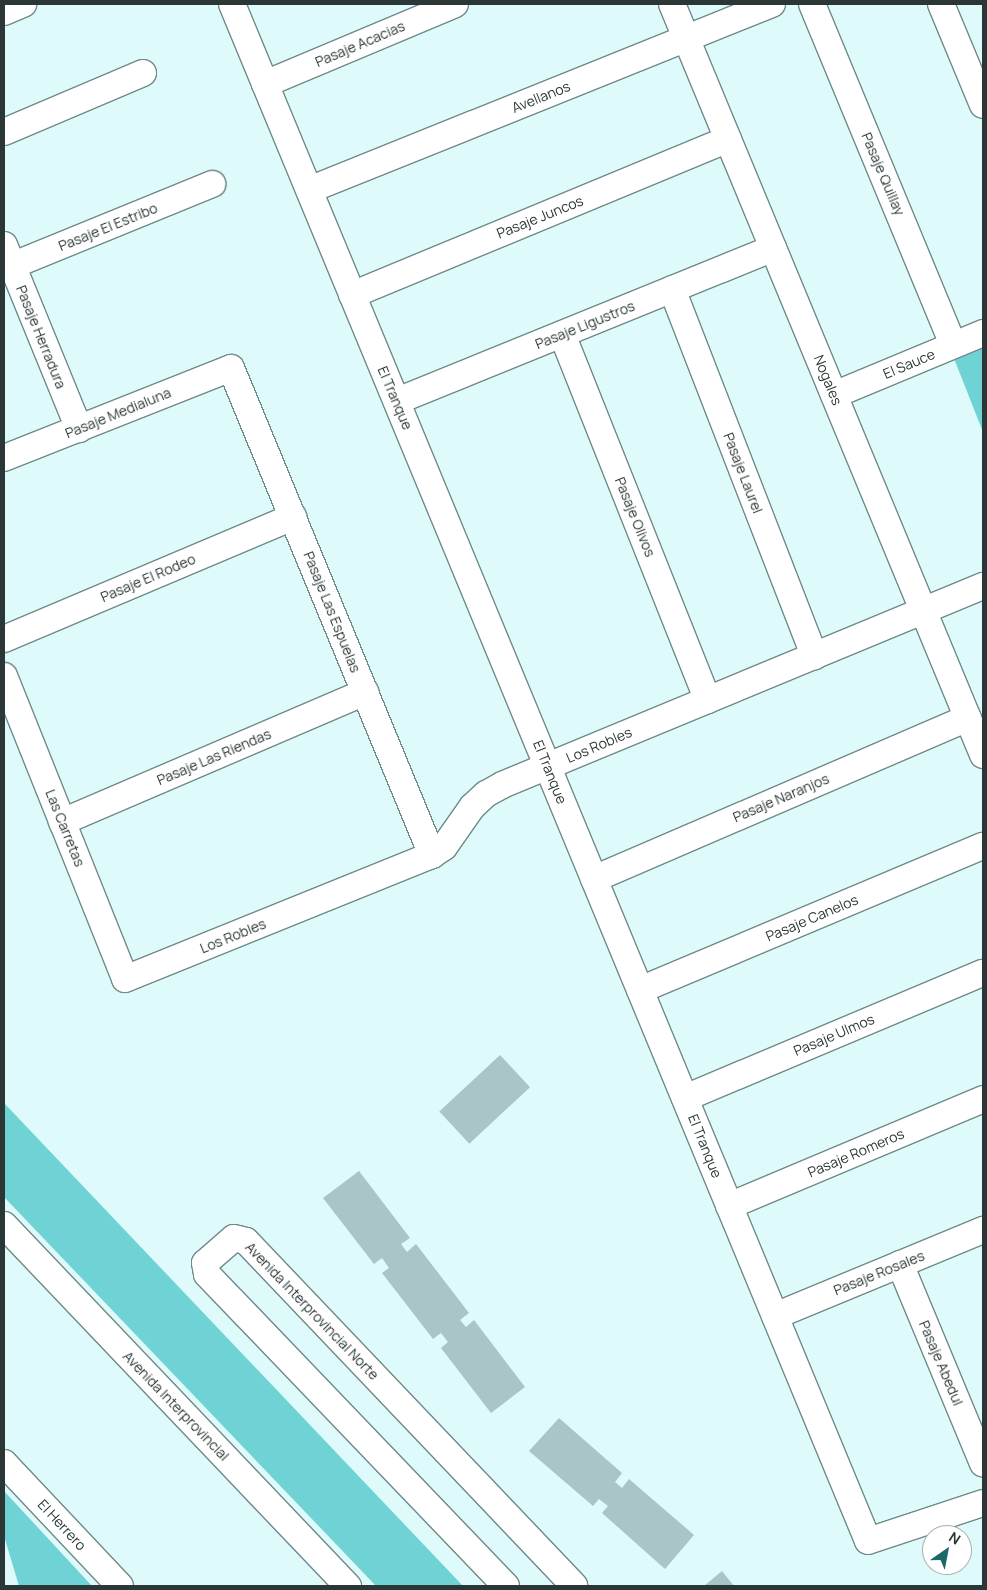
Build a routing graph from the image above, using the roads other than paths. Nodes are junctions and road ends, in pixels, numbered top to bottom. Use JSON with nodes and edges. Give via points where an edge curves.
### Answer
{"nodes":[{"id":1,"x":23,"y":4,"type":"edge"},
{"id":2,"x":232,"y":4,"type":"edge"},
{"id":3,"x":455,"y":4,"type":"edge"},
{"id":4,"x":672,"y":4,"type":"edge"},
{"id":5,"x":772,"y":4,"type":"edge"},
{"id":6,"x":812,"y":4,"type":"edge"},
{"id":7,"x":941,"y":4,"type":"edge"},
{"id":8,"x":4,"y":12,"type":"edge"},
{"id":9,"x":687,"y":38,"type":"junction"},
{"id":10,"x":143,"y":73,"type":"dead end"},
{"id":11,"x":265,"y":84,"type":"junction"},
{"id":12,"x":983,"y":105,"type":"edge"},
{"id":13,"x":4,"y":132,"type":"edge"},
{"id":14,"x":728,"y":140,"type":"junction"},
{"id":15,"x":212,"y":184,"type":"dead end"},
{"id":16,"x":309,"y":190,"type":"junction"},
{"id":17,"x":773,"y":248,"type":"junction"},
{"id":18,"x":7,"y":260,"type":"edge"},
{"id":19,"x":672,"y":289,"type":"junction"},
{"id":20,"x":352,"y":295,"type":"junction"},
{"id":21,"x":983,"y":333,"type":"edge"},
{"id":22,"x":562,"y":334,"type":"junction"},
{"id":23,"x":953,"y":345,"type":"junction"},
{"id":24,"x":231,"y":368,"type":"joint"},
{"id":25,"x":834,"y":395,"type":"junction"},
{"id":26,"x":397,"y":401,"type":"junction"},
{"id":27,"x":79,"y":429,"type":"junction"},
{"id":28,"x":4,"y":458,"type":"edge"},
{"id":29,"x":292,"y":517,"type":"junction"},
{"id":30,"x":983,"y":586,"type":"edge"},
{"id":31,"x":923,"y":611,"type":"junction"},
{"id":32,"x":4,"y":639,"type":"edge"},
{"id":33,"x":814,"y":656,"type":"junction"},
{"id":34,"x":4,"y":676,"type":"edge"},
{"id":35,"x":365,"y":692,"type":"junction"},
{"id":36,"x":708,"y":700,"type":"junction"},
{"id":37,"x":968,"y":718,"type":"junction"},
{"id":38,"x":983,"y":756,"type":"edge"},
{"id":39,"x":548,"y":767,"type":"junction"},
{"id":40,"x":62,"y":822,"type":"junction"},
{"id":41,"x":983,"y":846,"type":"edge"},
{"id":42,"x":432,"y":855,"type":"junction"},
{"id":43,"x":594,"y":879,"type":"junction"},
{"id":44,"x":983,"y":973,"type":"edge"},
{"id":45,"x":125,"y":979,"type":"joint"},
{"id":46,"x":640,"y":990,"type":"junction"},
{"id":47,"x":685,"y":1098,"type":"junction"},
{"id":48,"x":983,"y":1099,"type":"edge"},
{"id":49,"x":729,"y":1206,"type":"junction"},
{"id":50,"x":4,"y":1225,"type":"edge"},
{"id":51,"x":983,"y":1230,"type":"edge"},
{"id":52,"x":900,"y":1264,"type":"junction"},
{"id":53,"x":775,"y":1316,"type":"junction"},
{"id":54,"x":983,"y":1462,"type":"edge"},
{"id":55,"x":4,"y":1463,"type":"edge"},
{"id":56,"x":983,"y":1503,"type":"edge"},
{"id":57,"x":120,"y":1586,"type":"edge"},
{"id":58,"x":348,"y":1586,"type":"edge"},
{"id":59,"x":506,"y":1586,"type":"edge"},
{"id":60,"x":574,"y":1586,"type":"edge"}],
"edges":[{"from":1,"to":8,"type":"street"},
{"from":2,"to":11,"type":"street","name":"El Tranque"},
{"from":3,"to":11,"type":"street","name":"Pasaje Acacias"},
{"from":4,"to":9,"type":"street","name":"Nogales"},
{"from":5,"to":9,"type":"street","name":"Avellanos"},
{"from":6,"to":23,"type":"street","name":"Pasaje Quillay"},
{"from":7,"to":12,"type":"street"},
{"from":9,"to":14,"type":"street","name":"Nogales"},
{"from":9,"to":16,"type":"street","name":"Avellanos"},
{"from":10,"to":13,"type":"street"},
{"from":11,"to":16,"type":"street","name":"El Tranque"},
{"from":14,"to":17,"type":"street","name":"Nogales"},
{"from":14,"to":20,"type":"street","name":"Pasaje Juncos"},
{"from":15,"to":18,"type":"street","name":"Pasaje El Estribo"},
{"from":16,"to":20,"type":"street","name":"El Tranque"},
{"from":17,"to":19,"type":"street","name":"Pasaje Ligustros"},
{"from":17,"to":25,"type":"street","name":"Nogales"},
{"from":18,"to":27,"type":"street","name":"Pasaje Herradura"},
{"from":19,"to":22,"type":"street","name":"Pasaje Ligustros"},
{"from":19,"to":33,"type":"street","name":"Pasaje Laurel"},
{"from":20,"to":26,"type":"street","name":"El Tranque"},
{"from":21,"to":23,"type":"street","name":"El Sauce"},
{"from":22,"to":26,"type":"street","name":"Pasaje Ligustros"},
{"from":22,"to":36,"type":"street","name":"Pasaje Olivos"},
{"from":23,"to":25,"type":"street","name":"El Sauce"},
{"from":24,"to":27,"type":"street","name":"Pasaje Medialuna"},
{"from":24,"to":29,"type":"street","name":"Pasaje Las Espuelas"},
{"from":25,"to":31,"type":"street","name":"Nogales"},
{"from":26,"to":39,"type":"street","name":"El Tranque"},
{"from":27,"to":28,"type":"street","name":"Pasaje Medialuna"},
{"from":29,"to":32,"type":"street","name":"Pasaje El Rodeo"},
{"from":29,"to":35,"type":"street","name":"Pasaje Las Espuelas"},
{"from":30,"to":31,"type":"street","name":"Los Robles"},
{"from":31,"to":33,"type":"street","name":"Los Robles"},
{"from":31,"to":37,"type":"street","name":"Nogales"},
{"from":33,"to":36,"type":"street","name":"Los Robles"},
{"from":34,"to":40,"type":"street","name":"Las Carretas"},
{"from":35,"to":40,"type":"street","name":"Pasaje Las Riendas"},
{"from":35,"to":42,"type":"street","name":"Pasaje Las Espuelas"},
{"from":36,"to":39,"type":"street","name":"Los Robles"},
{"from":37,"to":38,"type":"street","name":"Nogales"},
{"from":37,"to":43,"type":"street","name":"Pasaje Naranjos"},
{"from":39,"to":42,"type":"street","name":"Los Robles","via":[[486,794],[472,807],[444,847]]},
{"from":39,"to":43,"type":"street","name":"El Tranque"},
{"from":40,"to":45,"type":"street","name":"Las Carretas"},
{"from":41,"to":46,"type":"street","name":"Pasaje Canelos"},
{"from":42,"to":45,"type":"street","name":"Los Robles"},
{"from":43,"to":46,"type":"street","name":"El Tranque"},
{"from":44,"to":47,"type":"street","name":"Pasaje Ulmos"},
{"from":46,"to":47,"type":"street","name":"El Tranque"},
{"from":47,"to":49,"type":"street","name":"El Tranque"},
{"from":48,"to":49,"type":"street","name":"Pasaje Romeros"},
{"from":49,"to":53,"type":"street","name":"El Tranque"},
{"from":50,"to":58,"type":"street","name":"Avenida Interprovincial"},
{"from":51,"to":52,"type":"street","name":"Pasaje Rosales"},
{"from":52,"to":53,"type":"street","name":"Pasaje Rosales"},
{"from":52,"to":54,"type":"street","name":"Pasaje Abedul"},
{"from":53,"to":56,"type":"street","name":"El Tranque","via":[[868,1541]]},
{"from":55,"to":57,"type":"street","name":"El Herrero"},
{"from":59,"to":60,"type":"street","name":"Avenida Interprovincial Norte","via":[[207,1274],[205,1263],[234,1238],[246,1241]]}]}
